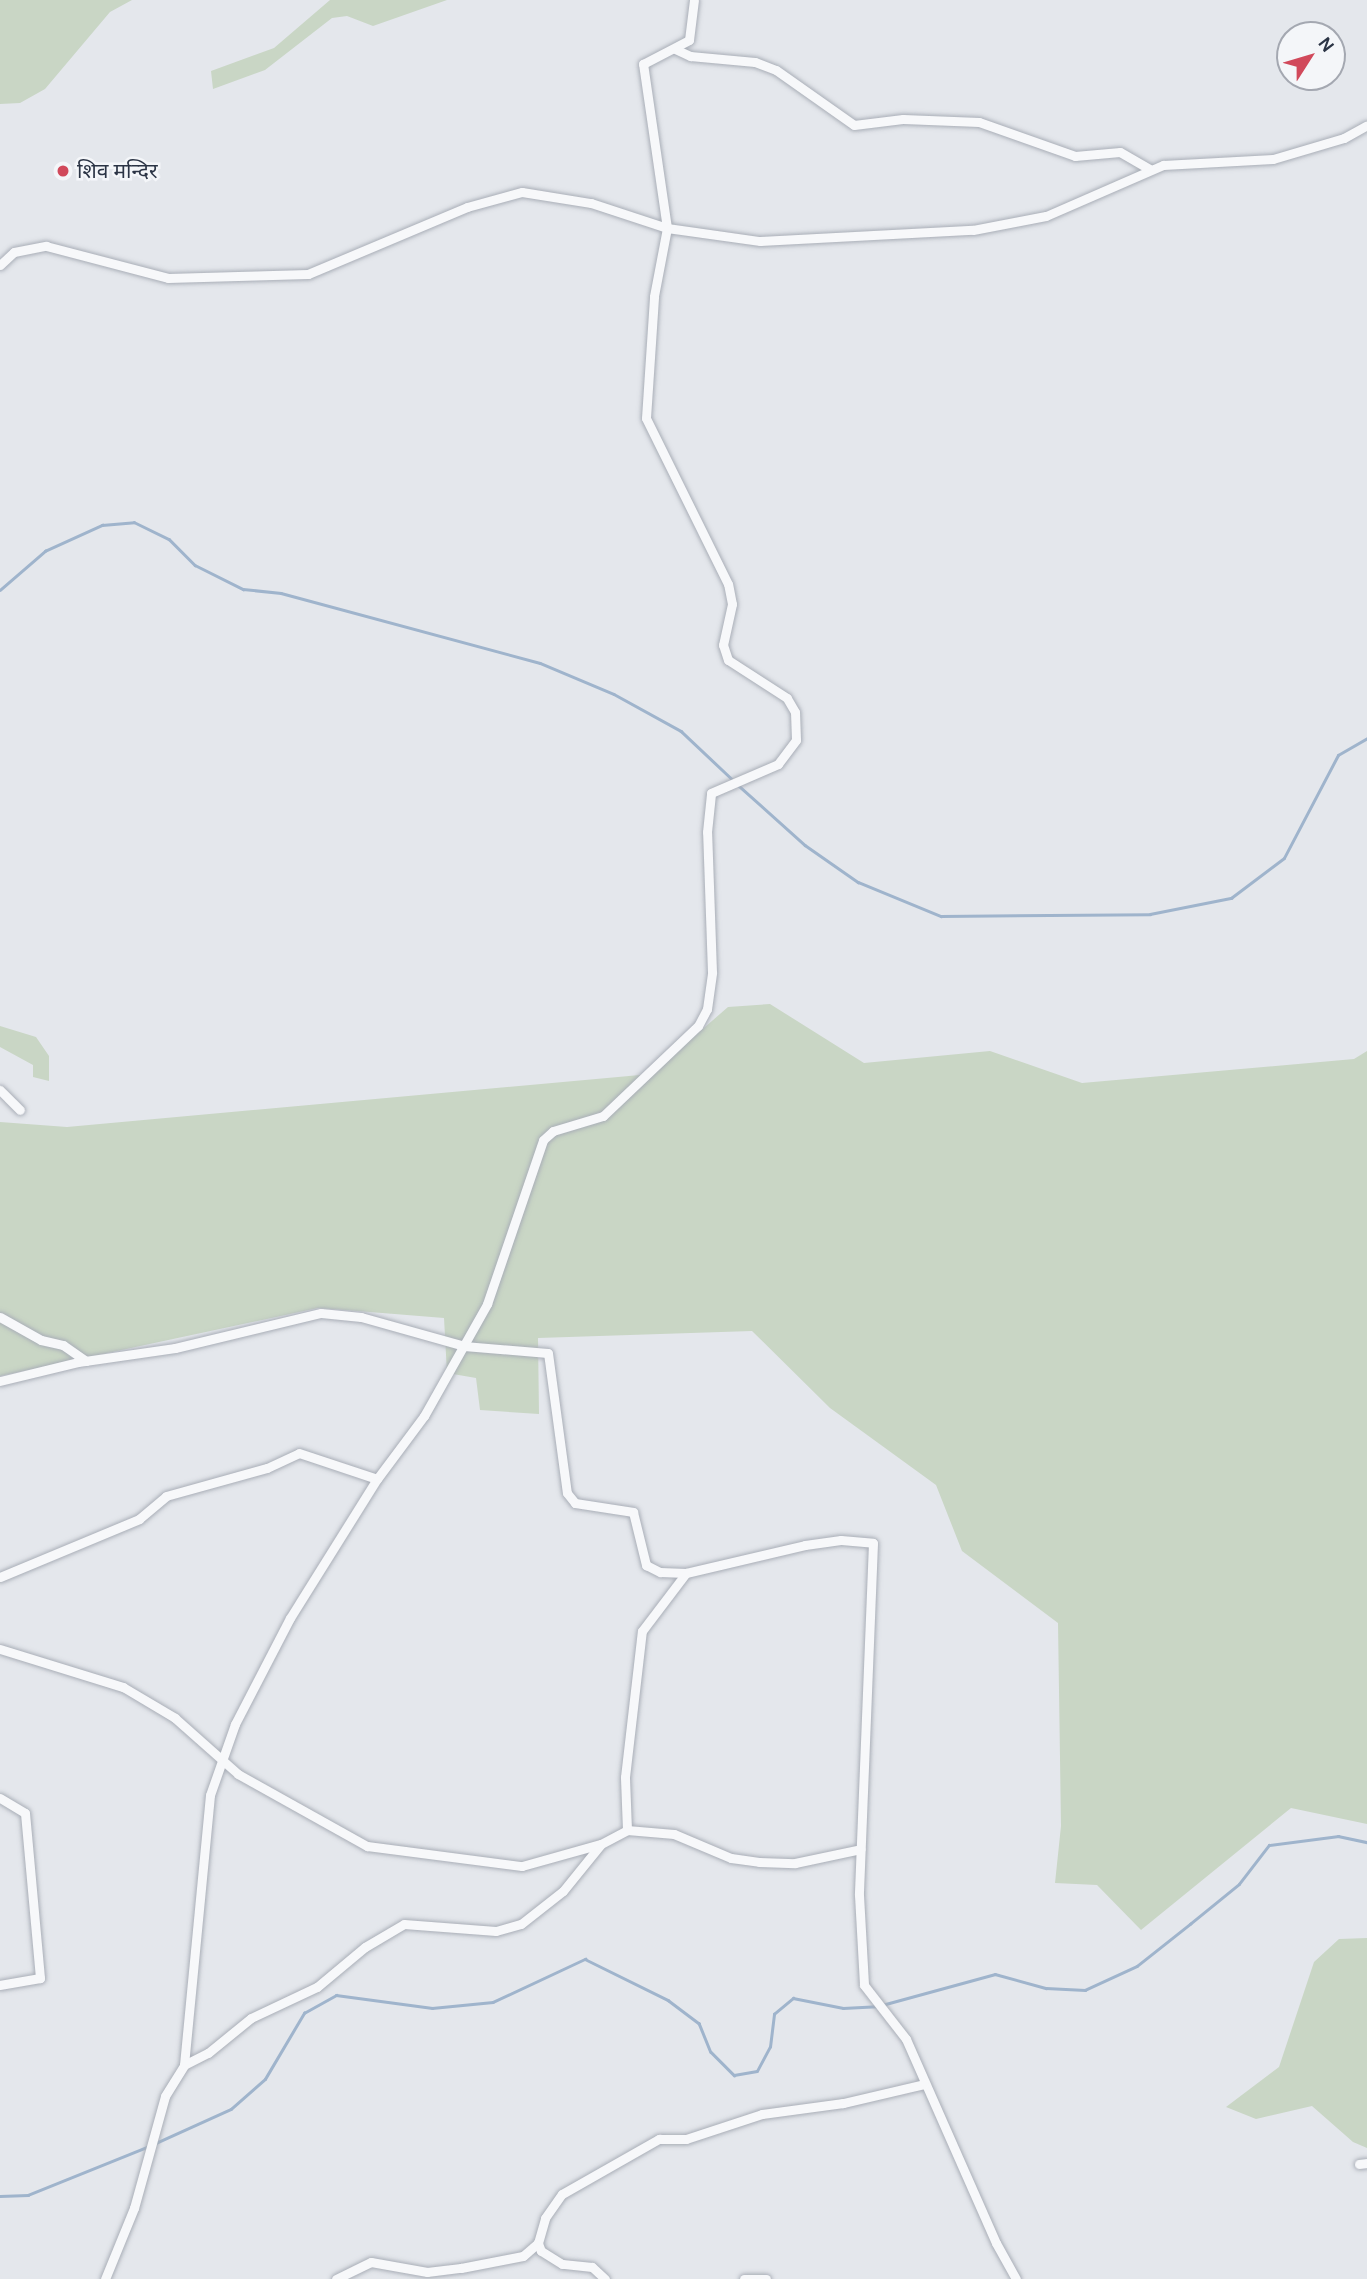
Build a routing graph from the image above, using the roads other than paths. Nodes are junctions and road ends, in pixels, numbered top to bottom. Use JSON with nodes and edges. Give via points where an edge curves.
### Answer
{"nodes":[{"id":1,"x":694,"y":0,"type":"edge"},
{"id":2,"x":676,"y":49,"type":"junction"},
{"id":3,"x":1367,"y":125,"type":"edge"},
{"id":4,"x":1149,"y":169,"type":"junction"},
{"id":5,"x":667,"y":228,"type":"junction"},
{"id":6,"x":0,"y":265,"type":"edge"},
{"id":7,"x":0,"y":1090,"type":"edge"},
{"id":8,"x":20,"y":1110,"type":"dead end"},
{"id":9,"x":0,"y":1317,"type":"edge"},
{"id":10,"x":464,"y":1346,"type":"junction"},
{"id":11,"x":86,"y":1361,"type":"junction"},
{"id":12,"x":0,"y":1381,"type":"edge"},
{"id":13,"x":377,"y":1479,"type":"junction"},
{"id":14,"x":687,"y":1573,"type":"junction"},
{"id":15,"x":0,"y":1577,"type":"edge"},
{"id":16,"x":0,"y":1649,"type":"edge"},
{"id":17,"x":220,"y":1757,"type":"junction"},
{"id":18,"x":0,"y":1798,"type":"edge"},
{"id":19,"x":627,"y":1830,"type":"junction"},
{"id":20,"x":601,"y":1844,"type":"junction"},
{"id":21,"x":861,"y":1849,"type":"junction"},
{"id":22,"x":0,"y":1985,"type":"edge"},
{"id":23,"x":184,"y":2065,"type":"junction"},
{"id":24,"x":924,"y":2084,"type":"junction"},
{"id":25,"x":538,"y":2243,"type":"junction"},
{"id":26,"x":461,"y":2268,"type":"junction"},
{"id":27,"x":105,"y":2279,"type":"edge"},
{"id":28,"x":336,"y":2279,"type":"edge"},
{"id":29,"x":464,"y":2279,"type":"edge"},
{"id":30,"x":605,"y":2279,"type":"edge"},
{"id":31,"x":744,"y":2279,"type":"edge"},
{"id":32,"x":766,"y":2279,"type":"edge"},
{"id":33,"x":1016,"y":2279,"type":"edge"}],
"edges":[{"from":1,"to":2,"type":"street","via":[[689,40]]},
{"from":2,"to":4,"type":"street","via":[[690,56],[755,62],[776,70],[854,125],[903,119],[979,122],[1075,156],[1120,152]]},
{"from":2,"to":5,"type":"street","via":[[643,64]]},
{"from":3,"to":4,"type":"street","via":[[1344,138],[1273,159]]},
{"from":4,"to":5,"type":"street","via":[[1046,216],[973,229],[760,241]]},
{"from":5,"to":6,"type":"street","via":[[591,203],[522,192],[437,218],[308,274],[168,278],[46,246],[14,252]]},
{"from":5,"to":10,"type":"street","via":[[654,296],[646,418],[719,557],[732,604],[723,645],[728,660],[777,688],[795,712],[796,740],[788,756],[711,793],[707,832],[713,941],[707,1009],[698,1026],[603,1116],[553,1131],[543,1140],[503,1264]]},
{"from":7,"to":8,"type":"street"},
{"from":9,"to":11,"type":"street","via":[[41,1340],[63,1345]]},
{"from":10,"to":11,"type":"street","via":[[361,1317],[321,1313],[175,1348]]},
{"from":10,"to":13,"type":"street","via":[[424,1416]]},
{"from":10,"to":14,"type":"street","via":[[548,1353],[567,1493],[575,1503],[634,1512],[646,1565]]},
{"from":11,"to":12,"type":"street"},
{"from":13,"to":15,"type":"street","via":[[339,1470],[309,1455],[288,1456],[267,1468],[166,1496],[139,1519]]},
{"from":13,"to":17,"type":"street","via":[[290,1618]]},
{"from":14,"to":19,"type":"street","via":[[642,1631],[625,1777]]},
{"from":14,"to":21,"type":"street","via":[[805,1545],[841,1540],[873,1543]]},
{"from":16,"to":17,"type":"street","via":[[123,1687],[175,1718]]},
{"from":17,"to":20,"type":"street","via":[[294,1809],[367,1846],[523,1866]]},
{"from":17,"to":23,"type":"street","via":[[210,1795]]},
{"from":18,"to":22,"type":"street","via":[[24,1813],[40,1978]]},
{"from":19,"to":20,"type":"street"},
{"from":19,"to":21,"type":"street","via":[[674,1834],[731,1858],[759,1862],[795,1863]]},
{"from":20,"to":23,"type":"street","via":[[562,1891],[521,1924],[496,1931],[404,1924],[365,1947],[317,1987],[251,2018],[208,2053]]},
{"from":21,"to":24,"type":"street","via":[[864,1984],[906,2039]]},
{"from":23,"to":27,"type":"street","via":[[165,2096],[150,2137],[149,2162]]},
{"from":24,"to":25,"type":"street","via":[[843,2103],[762,2114],[686,2139],[659,2139],[639,2147],[551,2203]]},
{"from":24,"to":33,"type":"street"},
{"from":25,"to":26,"type":"street","via":[[523,2256]]},
{"from":25,"to":30,"type":"street","via":[[541,2251],[562,2264],[592,2267]]},
{"from":26,"to":28,"type":"street","via":[[427,2272],[371,2262]]},
{"from":26,"to":29,"type":"street"},
{"from":31,"to":32,"type":"street"}]}
